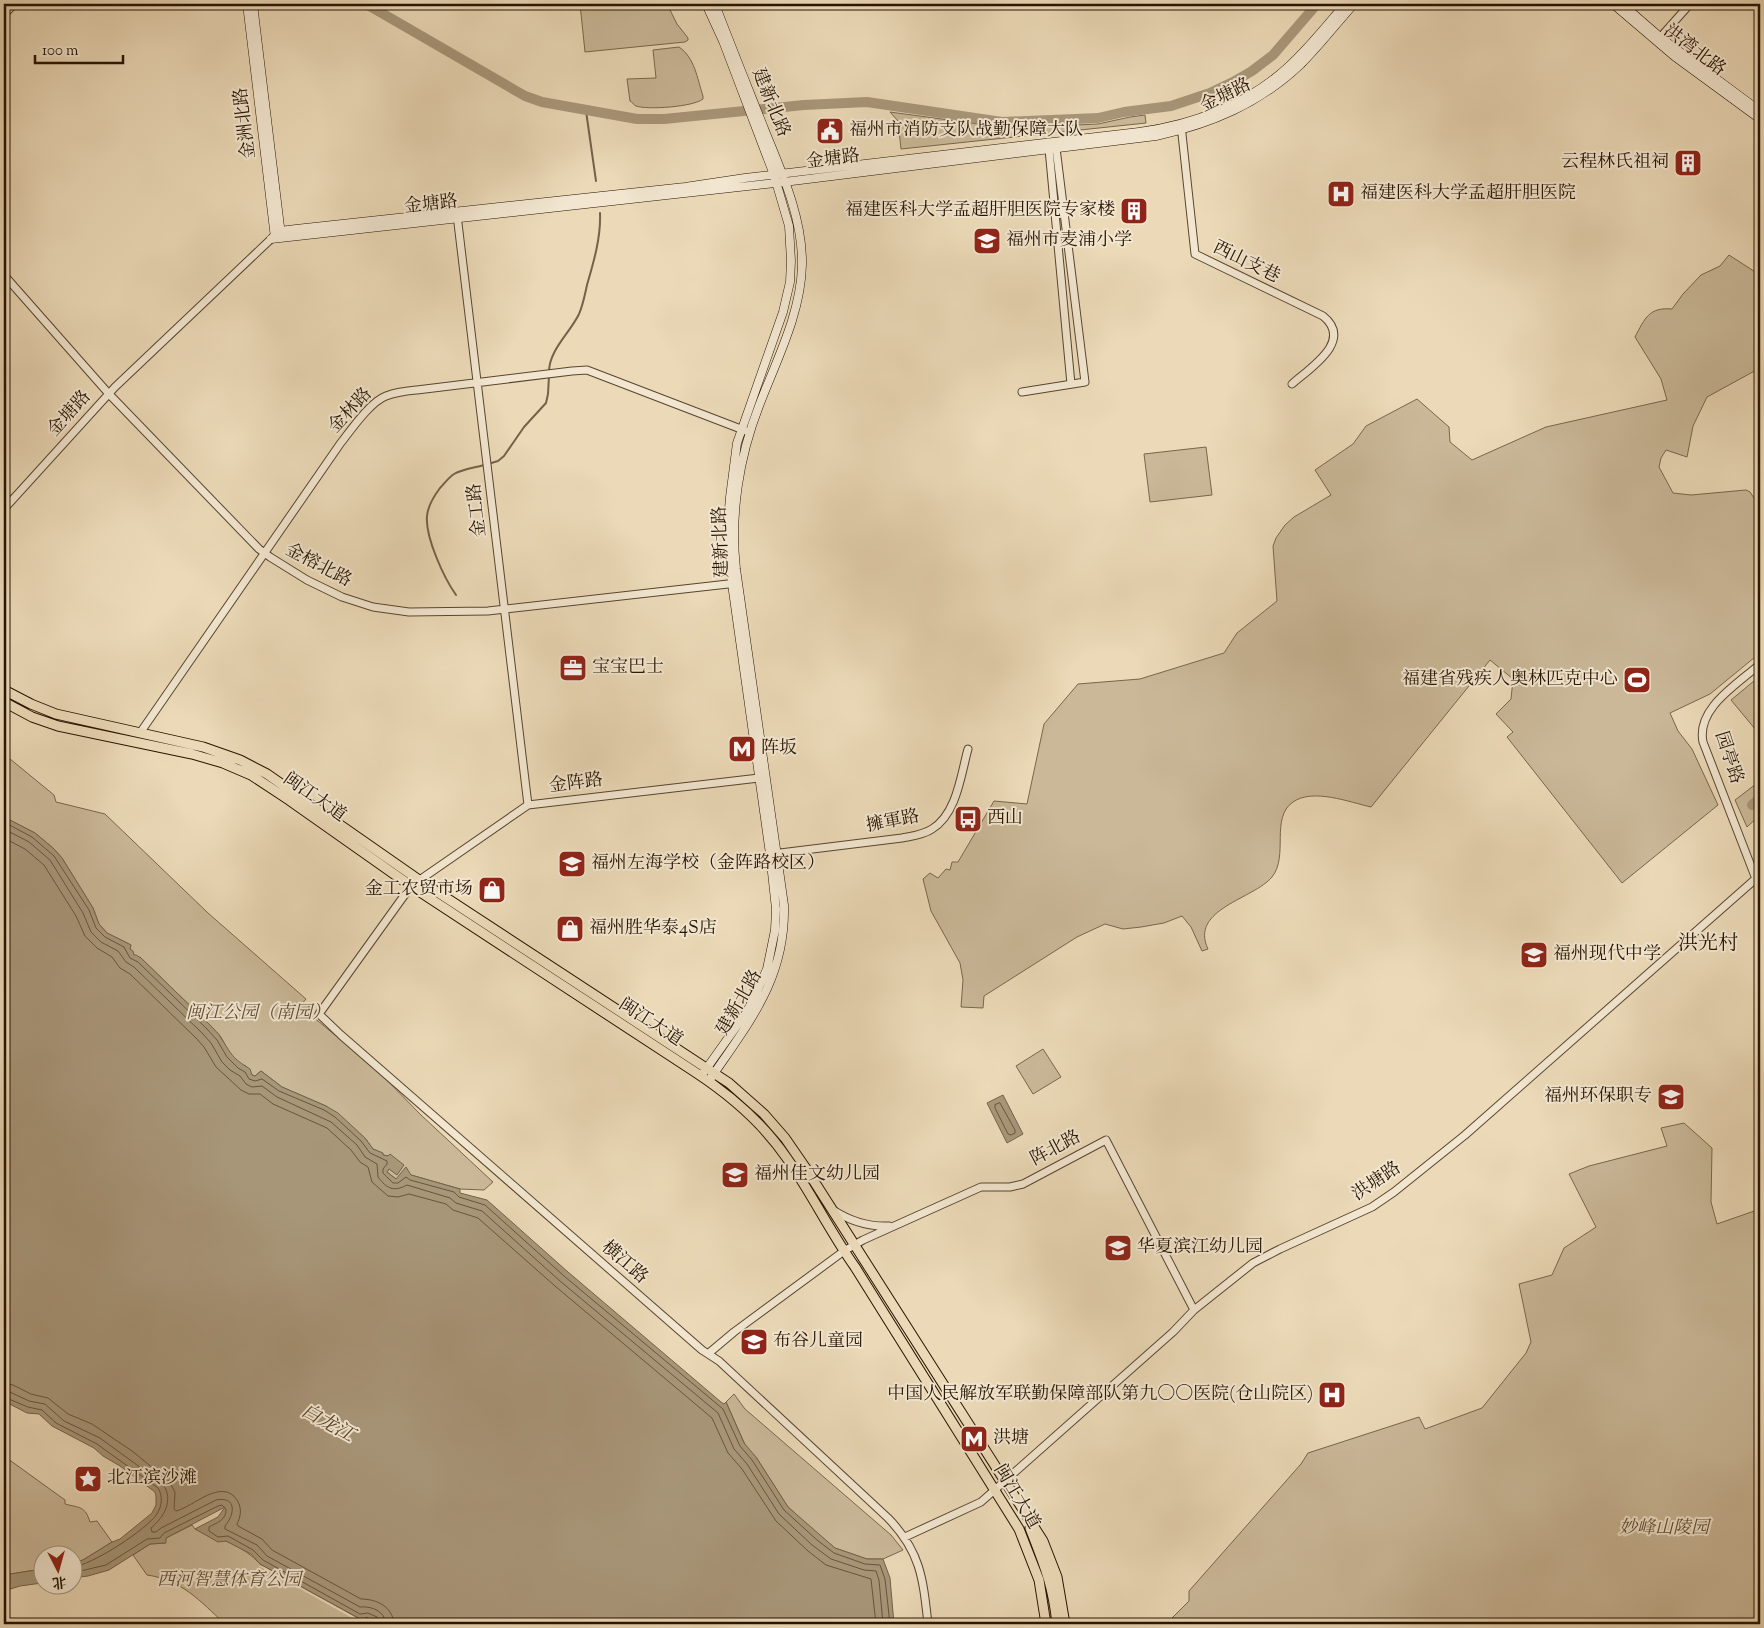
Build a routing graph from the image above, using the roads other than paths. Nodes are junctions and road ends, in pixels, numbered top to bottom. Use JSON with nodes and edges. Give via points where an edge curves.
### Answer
{"nodes":[{"id":1,"x":14,"y":4,"type":"edge"},
{"id":2,"x":247,"y":4,"type":"edge"},
{"id":3,"x":253,"y":4,"type":"edge"},
{"id":4,"x":706,"y":4,"type":"edge"},
{"id":5,"x":715,"y":4,"type":"edge"},
{"id":6,"x":1345,"y":4,"type":"edge"},
{"id":7,"x":1354,"y":4,"type":"edge"},
{"id":8,"x":1613,"y":4,"type":"edge"},
{"id":9,"x":1622,"y":4,"type":"edge"},
{"id":10,"x":1690,"y":4,"type":"edge"},
{"id":11,"x":4,"y":15,"type":"edge"},
{"id":12,"x":1658,"y":39,"type":"junction"},
{"id":13,"x":749,"y":100,"type":"junction"},
{"id":14,"x":1760,"y":112,"type":"edge"},
{"id":15,"x":1760,"y":119,"type":"edge"},
{"id":16,"x":1181,"y":128,"type":"junction"},
{"id":17,"x":1053,"y":149,"type":"junction"},
{"id":18,"x":779,"y":178,"type":"junction"},
{"id":19,"x":457,"y":214,"type":"junction"},
{"id":20,"x":276,"y":236,"type":"junction"},
{"id":21,"x":4,"y":275,"type":"edge"},
{"id":22,"x":477,"y":382,"type":"junction"},
{"id":23,"x":1071,"y":384,"type":"junction"},
{"id":24,"x":1292,"y":384,"type":"dead end"},
{"id":25,"x":1022,"y":392,"type":"dead end"},
{"id":26,"x":109,"y":394,"type":"junction"},
{"id":27,"x":741,"y":429,"type":"junction"},
{"id":28,"x":750,"y":432,"type":"junction"},
{"id":29,"x":4,"y":509,"type":"edge"},
{"id":30,"x":264,"y":553,"type":"junction"},
{"id":31,"x":735,"y":583,"type":"junction"},
{"id":32,"x":504,"y":609,"type":"junction"},
{"id":33,"x":1760,"y":664,"type":"edge"},
{"id":34,"x":4,"y":690,"type":"edge"},
{"id":35,"x":4,"y":702,"type":"edge"},
{"id":36,"x":140,"y":733,"type":"junction"},
{"id":37,"x":968,"y":749,"type":"dead end"},
{"id":38,"x":760,"y":778,"type":"junction"},
{"id":39,"x":528,"y":805,"type":"junction"},
{"id":40,"x":773,"y":854,"type":"junction"},
{"id":41,"x":1758,"y":877,"type":"edge"},
{"id":42,"x":419,"y":880,"type":"junction"},
{"id":43,"x":410,"y":886,"type":"junction"},
{"id":44,"x":711,"y":1070,"type":"junction"},
{"id":45,"x":701,"y":1076,"type":"junction"},
{"id":46,"x":709,"y":1082,"type":"junction"},
{"id":47,"x":831,"y":1209,"type":"junction"},
{"id":48,"x":896,"y":1225,"type":"junction"},
{"id":49,"x":854,"y":1244,"type":"junction"},
{"id":50,"x":844,"y":1251,"type":"junction"},
{"id":51,"x":1194,"y":1310,"type":"junction"},
{"id":52,"x":708,"y":1353,"type":"junction"},
{"id":53,"x":1005,"y":1482,"type":"junction"},
{"id":54,"x":995,"y":1491,"type":"junction"},
{"id":55,"x":1022,"y":1507,"type":"junction"},
{"id":56,"x":1019,"y":1529,"type":"junction"},
{"id":57,"x":905,"y":1537,"type":"junction"},
{"id":58,"x":928,"y":1624,"type":"edge"},
{"id":59,"x":1046,"y":1624,"type":"edge"},
{"id":60,"x":1055,"y":1624,"type":"edge"},
{"id":61,"x":1065,"y":1624,"type":"edge"}],
"edges":[{"from":1,"to":11,"type":"street"},
{"from":2,"to":20,"type":"main road","name":"金洲北路"},
{"from":3,"to":20,"type":"main road","name":"金洲北路"},
{"from":4,"to":13,"type":"main road","name":"建新北路"},
{"from":5,"to":13,"type":"main road","name":"建新北路"},
{"from":6,"to":16,"type":"main road","name":"金塘路","via":[[1298,57],[1268,83]]},
{"from":7,"to":16,"type":"main road","name":"金塘路","via":[[1308,56],[1272,88],[1226,115]]},
{"from":8,"to":12,"type":"main road","name":"洪湾北路"},
{"from":9,"to":12,"type":"main road","name":"洪湾北路"},
{"from":10,"to":12,"type":"street"},
{"from":12,"to":14,"type":"main road","name":"洪湾北路"},
{"from":12,"to":15,"type":"main road","name":"洪湾北路"},
{"from":13,"to":18,"type":"main road","name":"建新北路"},
{"from":16,"to":17,"type":"main road","name":"金塘路","via":[[1156,136]]},
{"from":16,"to":18,"type":"main road","name":"金塘路"},
{"from":16,"to":24,"type":"street","name":"西山支巷","via":[[1195,254],[1323,316],[1331,325],[1334,336],[1328,352]]},
{"from":17,"to":18,"type":"main road","name":"金塘路"},
{"from":17,"to":23,"type":"street"},
{"from":17,"to":23,"type":"street","via":[[1086,382]]},
{"from":18,"to":19,"type":"main road","name":"金塘路","via":[[704,183]]},
{"from":18,"to":27,"type":"main road","name":"建新北路","via":[[789,226],[790,282],[779,327]]},
{"from":18,"to":28,"type":"main road","name":"建新北路","via":[[793,205],[802,256],[801,276],[789,328]]},
{"from":19,"to":20,"type":"main road","name":"金塘路"},
{"from":19,"to":22,"type":"street","name":"金工路"},
{"from":20,"to":26,"type":"street","name":"金塘路"},
{"from":21,"to":26,"type":"street","name":"金榕北路"},
{"from":22,"to":27,"type":"street","name":"金林路","via":[[592,371]]},
{"from":22,"to":30,"type":"street","name":"金林路","via":[[394,393],[376,401],[340,444]]},
{"from":22,"to":32,"type":"street","name":"金工路"},
{"from":23,"to":25,"type":"street"},
{"from":26,"to":29,"type":"street","name":"金塘路"},
{"from":26,"to":30,"type":"street","name":"金榕北路"},
{"from":27,"to":28,"type":"street","name":"金林路"},
{"from":27,"to":31,"type":"main road","name":"建新北路","via":[[727,534]]},
{"from":28,"to":31,"type":"main road","name":"建新北路","via":[[735,510]]},
{"from":30,"to":32,"type":"street","name":"金榕北路","via":[[329,591],[373,607],[427,612]]},
{"from":30,"to":36,"type":"street","name":"金林路"},
{"from":31,"to":32,"type":"street","name":"金榕北路"},
{"from":31,"to":38,"type":"main road","name":"建新北路"},
{"from":31,"to":40,"type":"main road","name":"建新北路"},
{"from":32,"to":39,"type":"street","name":"金工路"},
{"from":33,"to":41,"type":"street","name":"园亭路","via":[[1715,704],[1706,715],[1702,732],[1703,742]]},
{"from":34,"to":36,"type":"main road","name":"闽江大道","via":[[56,714]]},
{"from":35,"to":43,"type":"main road","name":"闽江大道","via":[[58,726],[192,754],[237,769],[276,791]]},
{"from":36,"to":42,"type":"main road","name":"闽江大道","via":[[215,750],[251,765]]},
{"from":37,"to":40,"type":"street","name":"擁軍路","via":[[950,808],[932,829],[907,837]]},
{"from":38,"to":39,"type":"street","name":"金阵路"},
{"from":38,"to":40,"type":"main road","name":"建新北路"},
{"from":39,"to":42,"type":"street","name":"金阵路"},
{"from":40,"to":44,"type":"main road","name":"建新北路","via":[[784,916],[782,946],[775,973],[756,1012]]},
{"from":41,"to":51,"type":"street","name":"洪塘路","via":[[1465,1134],[1394,1192],[1372,1207],[1261,1258]]},
{"from":42,"to":43,"type":"street","name":"金阵路"},
{"from":42,"to":44,"type":"main road","name":"闽江大道"},
{"from":43,"to":45,"type":"main road","name":"闽江大道"},
{"from":43,"to":52,"type":"street","name":"横江路","via":[[319,1014]]},
{"from":44,"to":45,"type":"main road","name":"建新北路"},
{"from":44,"to":46,"type":"main road","name":"建新北路"},
{"from":44,"to":47,"type":"main road","name":"闽江大道","via":[[744,1094],[785,1138]]},
{"from":45,"to":46,"type":"main road","name":"闽江大道"},
{"from":46,"to":50,"type":"main road","name":"闽江大道","via":[[750,1115],[779,1148]]},
{"from":47,"to":48,"type":"street","via":[[864,1224]]},
{"from":47,"to":49,"type":"main road","name":"闽江大道"},
{"from":48,"to":49,"type":"street","name":"阵北路"},
{"from":48,"to":51,"type":"street","name":"阵北路","via":[[981,1187],[1010,1188],[1023,1184],[1106,1140]]},
{"from":49,"to":50,"type":"street","name":"阵北路"},
{"from":49,"to":53,"type":"main road","name":"闽江大道"},
{"from":50,"to":52,"type":"street","name":"阵北路"},
{"from":50,"to":54,"type":"main road","name":"闽江大道"},
{"from":51,"to":53,"type":"street","name":"洪塘路"},
{"from":52,"to":57,"type":"street","name":"横江路","via":[[882,1512]]},
{"from":53,"to":54,"type":"street","name":"洪塘路"},
{"from":53,"to":55,"type":"main road","name":"闽江大道"},
{"from":54,"to":56,"type":"main road","name":"闽江大道"},
{"from":54,"to":57,"type":"street","name":"洪塘路","via":[[981,1502]]},
{"from":55,"to":60,"type":"main road","via":[[1050,1579]]},
{"from":55,"to":61,"type":"main road","via":[[1043,1541],[1058,1577]]},
{"from":56,"to":59,"type":"main road","name":"闽江大道","via":[[1039,1580]]},
{"from":56,"to":60,"type":"main road","via":[[1041,1563]]},
{"from":57,"to":58,"type":"street","name":"横江路","via":[[919,1567]]}]}
